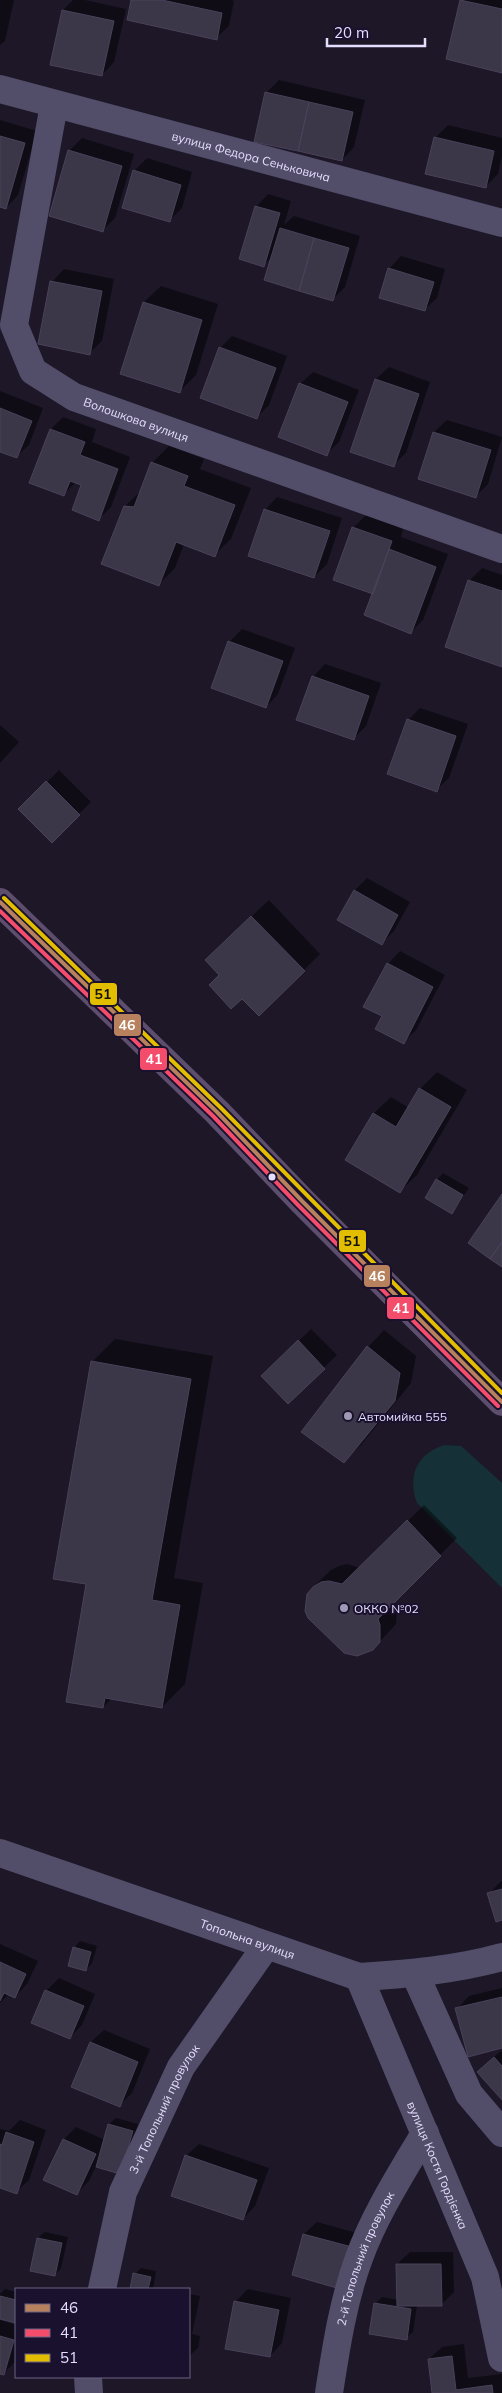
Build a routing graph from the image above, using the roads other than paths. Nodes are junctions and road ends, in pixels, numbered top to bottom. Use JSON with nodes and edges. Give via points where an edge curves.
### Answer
{"nodes":[{"id":1,"x":0,"y":89,"type":"edge"},
{"id":2,"x":54,"y":105,"type":"junction"},
{"id":3,"x":502,"y":223,"type":"edge"},
{"id":4,"x":502,"y":549,"type":"edge"},
{"id":5,"x":0,"y":902,"type":"edge"},
{"id":6,"x":502,"y":1402,"type":"edge"},
{"id":7,"x":0,"y":1853,"type":"edge"},
{"id":8,"x":266,"y":1946,"type":"junction"},
{"id":9,"x":502,"y":1957,"type":"edge"},
{"id":10,"x":415,"y":1974,"type":"junction"},
{"id":11,"x":359,"y":1977,"type":"junction"},
{"id":12,"x":425,"y":2133,"type":"junction"},
{"id":13,"x":502,"y":2133,"type":"edge"},
{"id":14,"x":102,"y":2288,"type":"edge"},
{"id":15,"x":502,"y":2358,"type":"edge"},
{"id":16,"x":88,"y":2378,"type":"edge"},
{"id":17,"x":89,"y":2393,"type":"edge"},
{"id":18,"x":329,"y":2393,"type":"edge"}],
"edges":[{"from":1,"to":2,"type":"street","name":"вулиця Федора Сеньковича"},
{"from":2,"to":3,"type":"street","name":"вулиця Федора Сеньковича"},
{"from":2,"to":4,"type":"street","name":"Волошкова вулиця","via":[[14,326],[32,371],[74,397]]},
{"from":5,"to":6,"type":"main road","via":[[217,1112]]},
{"from":7,"to":8,"type":"street","name":"Топольна вулиця"},
{"from":8,"to":11,"type":"street","name":"Топольна вулиця"},
{"from":8,"to":14,"type":"street","name":"3-й Топольний провулок","via":[[181,2067],[123,2192]]},
{"from":9,"to":10,"type":"street","name":"Топольна вулиця","via":[[471,1966]]},
{"from":10,"to":11,"type":"street","name":"Топольна вулиця"},
{"from":10,"to":13,"type":"street","via":[[469,2094]]},
{"from":11,"to":12,"type":"street","name":"вулиця Костя Гордієнка"},
{"from":12,"to":15,"type":"street","name":"вулиця Костя Гордієнка","via":[[485,2277]]},
{"from":12,"to":18,"type":"street","name":"2-й Топольний провулок","via":[[386,2197],[359,2259],[337,2341]]},
{"from":16,"to":17,"type":"street"}]}
